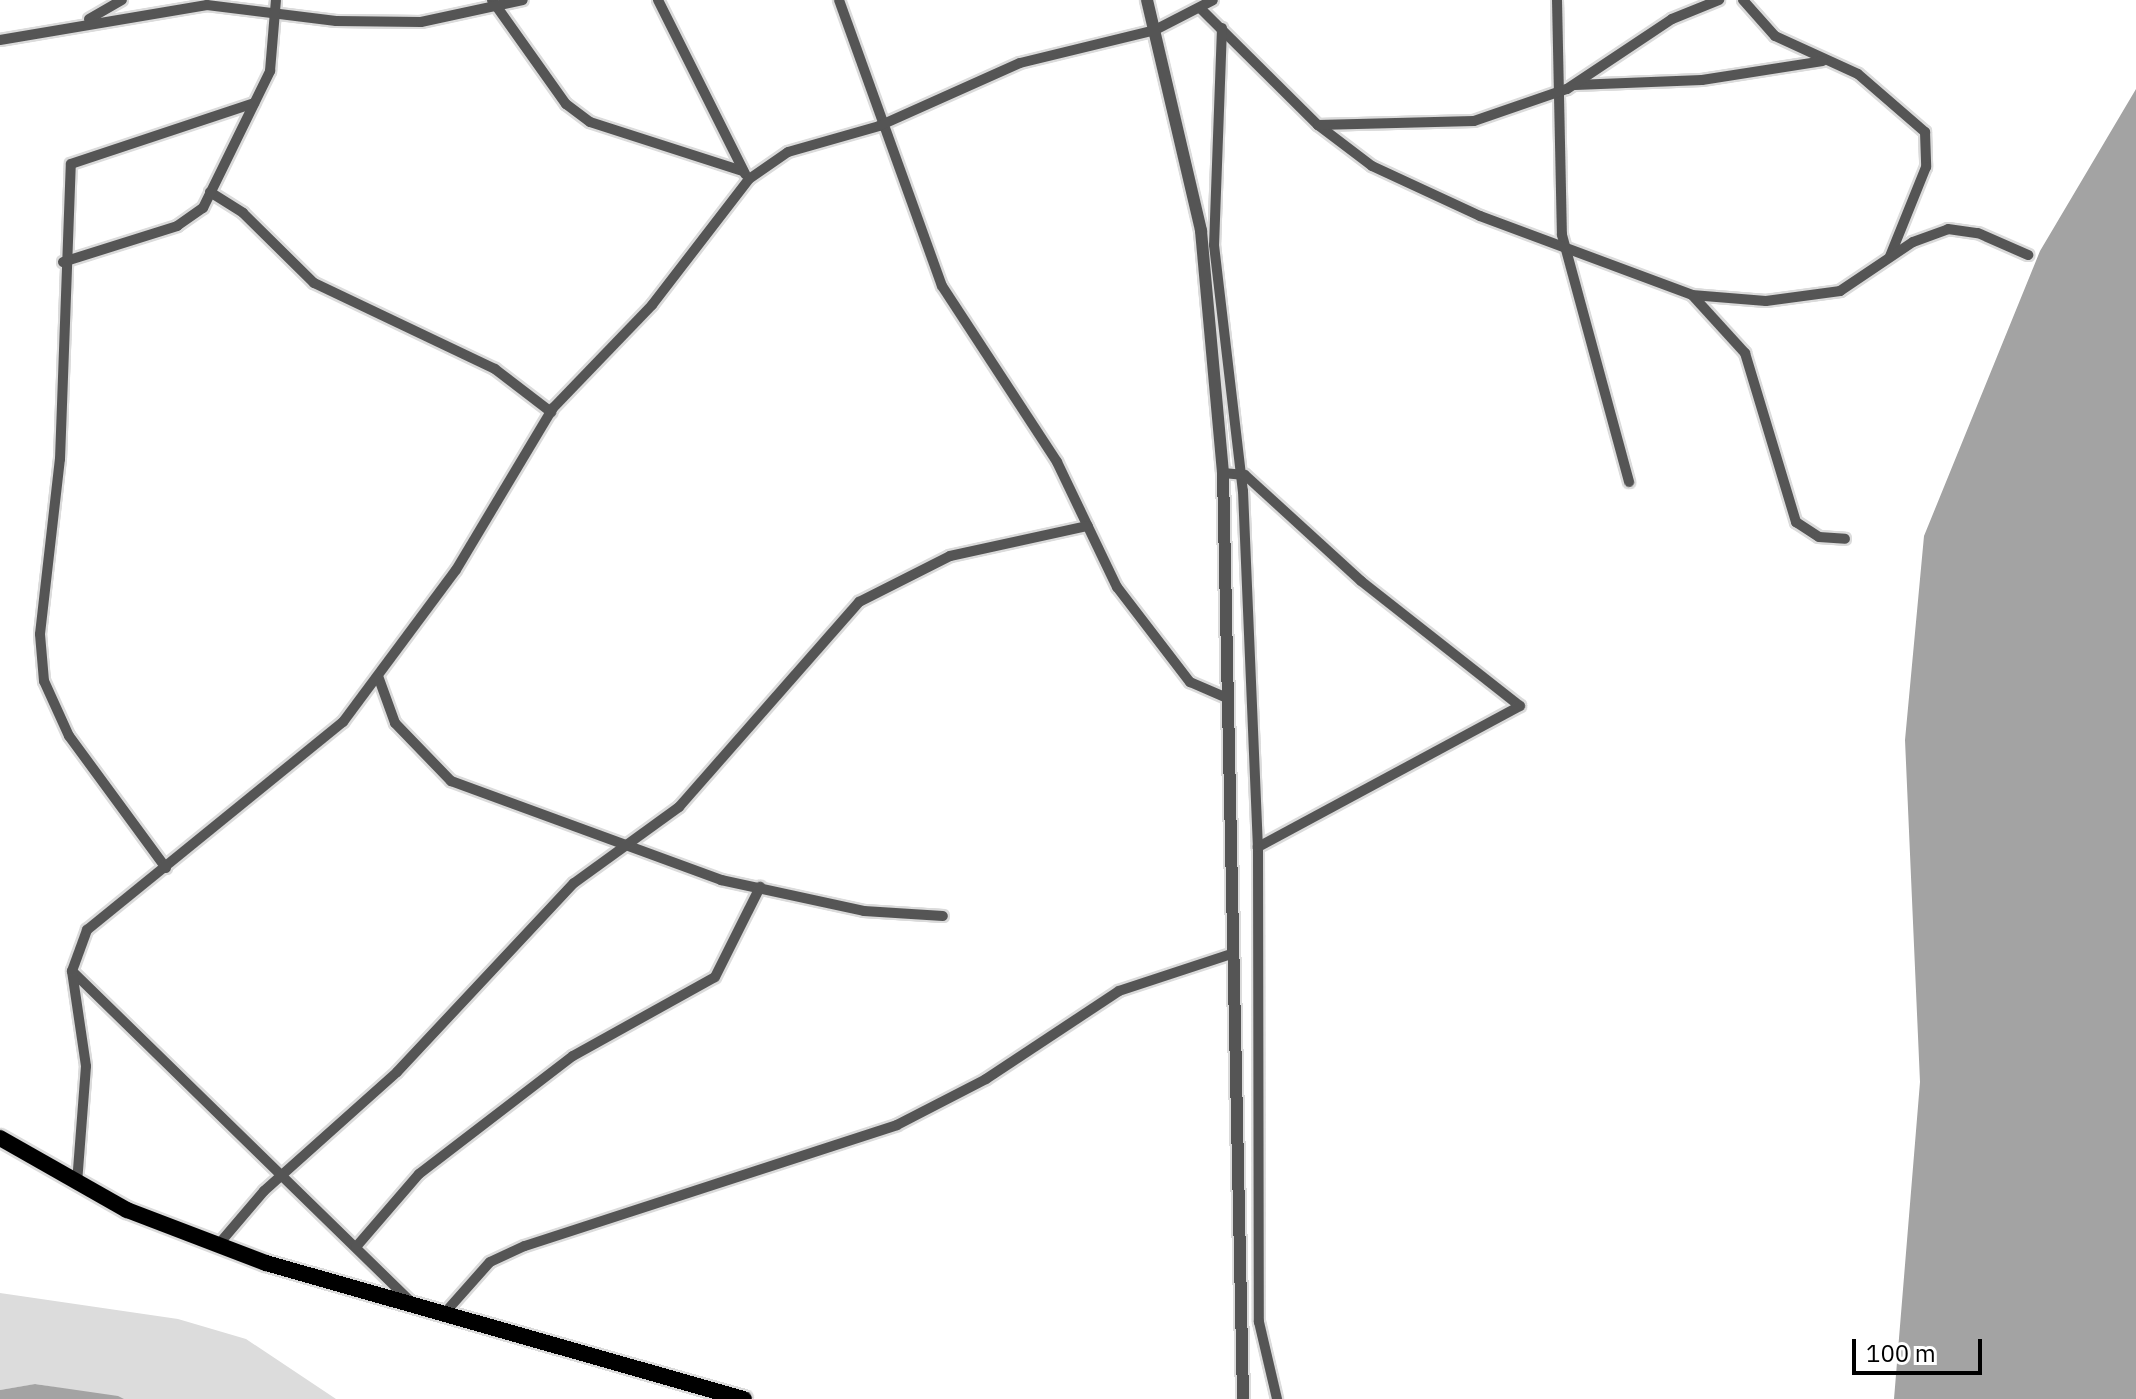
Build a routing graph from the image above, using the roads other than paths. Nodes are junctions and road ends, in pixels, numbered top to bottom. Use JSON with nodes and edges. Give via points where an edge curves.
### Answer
{"nodes":[{"id":1,"x":122,"y":0,"type":"edge"},
{"id":2,"x":523,"y":0,"type":"edge"},
{"id":3,"x":658,"y":0,"type":"edge"},
{"id":4,"x":839,"y":0,"type":"edge"},
{"id":5,"x":1147,"y":0,"type":"edge"},
{"id":6,"x":1213,"y":0,"type":"edge"},
{"id":7,"x":1557,"y":0,"type":"edge"},
{"id":8,"x":1719,"y":0,"type":"edge"},
{"id":9,"x":1743,"y":0,"type":"edge"},
{"id":10,"x":495,"y":3,"type":"edge"},
{"id":11,"x":275,"y":5,"type":"edge"},
{"id":12,"x":1200,"y":8,"type":"junction"},
{"id":13,"x":77,"y":25,"type":"junction"},
{"id":14,"x":1222,"y":28,"type":"junction"},
{"id":15,"x":1155,"y":30,"type":"junction"},
{"id":16,"x":0,"y":40,"type":"edge"},
{"id":17,"x":1826,"y":60,"type":"junction"},
{"id":18,"x":1575,"y":85,"type":"junction"},
{"id":19,"x":1559,"y":93,"type":"junction"},
{"id":20,"x":254,"y":103,"type":"junction"},
{"id":21,"x":1318,"y":125,"type":"junction"},
{"id":22,"x":879,"y":126,"type":"junction"},
{"id":23,"x":746,"y":175,"type":"junction"},
{"id":24,"x":210,"y":192,"type":"junction"},
{"id":25,"x":1565,"y":249,"type":"junction"},
{"id":26,"x":2028,"y":255,"type":"dead end"},
{"id":27,"x":1888,"y":261,"type":"junction"},
{"id":28,"x":63,"y":262,"type":"junction"},
{"id":29,"x":1692,"y":295,"type":"junction"},
{"id":30,"x":551,"y":412,"type":"junction"},
{"id":31,"x":1223,"y":473,"type":"junction"},
{"id":32,"x":1241,"y":473,"type":"junction"},
{"id":33,"x":1629,"y":482,"type":"dead end"},
{"id":34,"x":1088,"y":526,"type":"junction"},
{"id":35,"x":1845,"y":539,"type":"dead end"},
{"id":36,"x":378,"y":676,"type":"junction"},
{"id":37,"x":1227,"y":698,"type":"junction"},
{"id":38,"x":632,"y":842,"type":"junction"},
{"id":39,"x":1258,"y":847,"type":"junction"},
{"id":40,"x":166,"y":868,"type":"junction"},
{"id":41,"x":760,"y":887,"type":"junction"},
{"id":42,"x":943,"y":916,"type":"dead end"},
{"id":43,"x":1231,"y":954,"type":"junction"},
{"id":44,"x":72,"y":971,"type":"junction"},
{"id":45,"x":0,"y":1138,"type":"edge"},
{"id":46,"x":283,"y":1176,"type":"junction"},
{"id":47,"x":77,"y":1183,"type":"junction"},
{"id":48,"x":218,"y":1245,"type":"junction"},
{"id":49,"x":356,"y":1247,"type":"junction"},
{"id":50,"x":418,"y":1309,"type":"junction"},
{"id":51,"x":442,"y":1316,"type":"junction"},
{"id":52,"x":744,"y":1399,"type":"edge"},
{"id":53,"x":1243,"y":1399,"type":"edge"},
{"id":54,"x":1277,"y":1399,"type":"edge"}],
"edges":[{"from":1,"to":13,"type":"street"},
{"from":2,"to":10,"type":"street"},
{"from":3,"to":23,"type":"street"},
{"from":4,"to":22,"type":"street"},
{"from":5,"to":15,"type":"street"},
{"from":6,"to":12,"type":"street"},
{"from":7,"to":19,"type":"street"},
{"from":8,"to":18,"type":"street","via":[[1672,19]]},
{"from":9,"to":17,"type":"street","via":[[1775,36]]},
{"from":10,"to":11,"type":"street","via":[[407,22]]},
{"from":10,"to":23,"type":"street","via":[[566,104],[590,122]]},
{"from":11,"to":13,"type":"street","via":[[207,5]]},
{"from":11,"to":20,"type":"street","via":[[270,71]]},
{"from":12,"to":14,"type":"street"},
{"from":12,"to":15,"type":"street"},
{"from":13,"to":16,"type":"street"},
{"from":14,"to":21,"type":"street"},
{"from":14,"to":32,"type":"street","via":[[1215,257]]},
{"from":15,"to":22,"type":"street","via":[[1020,63]]},
{"from":15,"to":31,"type":"street","via":[[1201,231]]},
{"from":17,"to":18,"type":"street","via":[[1702,80]]},
{"from":17,"to":27,"type":"street","via":[[1872,84],[1925,132],[1926,167]]},
{"from":18,"to":19,"type":"street"},
{"from":19,"to":21,"type":"street","via":[[1452,126]]},
{"from":19,"to":25,"type":"street"},
{"from":20,"to":24,"type":"street"},
{"from":20,"to":28,"type":"street","via":[[71,164]]},
{"from":21,"to":25,"type":"street","via":[[1393,179]]},
{"from":22,"to":23,"type":"street","via":[[788,152]]},
{"from":22,"to":34,"type":"street","via":[[942,286],[1057,462]]},
{"from":23,"to":30,"type":"street","via":[[652,305]]},
{"from":24,"to":28,"type":"street","via":[[203,208],[177,226]]},
{"from":24,"to":30,"type":"street","via":[[243,213],[314,283],[495,369]]},
{"from":25,"to":29,"type":"street"},
{"from":25,"to":33,"type":"street"},
{"from":26,"to":27,"type":"street","via":[[1978,233],[1948,229]]},
{"from":27,"to":29,"type":"street","via":[[1851,288],[1825,294],[1766,301]]},
{"from":28,"to":40,"type":"street","via":[[60,459],[40,634],[44,681],[69,736]]},
{"from":29,"to":35,"type":"street","via":[[1745,353],[1796,522],[1819,537]]},
{"from":30,"to":36,"type":"street","via":[[479,536]]},
{"from":31,"to":32,"type":"street"},
{"from":31,"to":37,"type":"street"},
{"from":32,"to":39,"type":"street"},
{"from":32,"to":39,"type":"street","via":[[1361,581],[1520,706]]},
{"from":34,"to":37,"type":"street","via":[[1117,587],[1173,661],[1207,693]]},
{"from":34,"to":38,"type":"street","via":[[950,556],[859,602],[731,754]]},
{"from":36,"to":38,"type":"street","via":[[395,723],[451,781]]},
{"from":36,"to":40,"type":"street","via":[[320,745]]},
{"from":37,"to":43,"type":"street"},
{"from":38,"to":41,"type":"street","via":[[721,880]]},
{"from":38,"to":46,"type":"street","via":[[574,883],[397,1072]]},
{"from":39,"to":54,"type":"street","via":[[1259,1322]]},
{"from":40,"to":44,"type":"street","via":[[87,930]]},
{"from":41,"to":42,"type":"street","via":[[864,911]]},
{"from":41,"to":49,"type":"street","via":[[715,977],[573,1056],[419,1174]]},
{"from":43,"to":51,"type":"street","via":[[1119,991],[986,1079],[897,1125],[490,1262]]},
{"from":43,"to":53,"type":"street"},
{"from":44,"to":46,"type":"street"},
{"from":44,"to":47,"type":"street","via":[[86,1066]]},
{"from":45,"to":47,"type":"main road"},
{"from":46,"to":48,"type":"street"},
{"from":46,"to":49,"type":"street"},
{"from":47,"to":48,"type":"main road"},
{"from":48,"to":50,"type":"main road"},
{"from":49,"to":50,"type":"street"},
{"from":50,"to":51,"type":"main road"},
{"from":51,"to":52,"type":"main road"}]}
